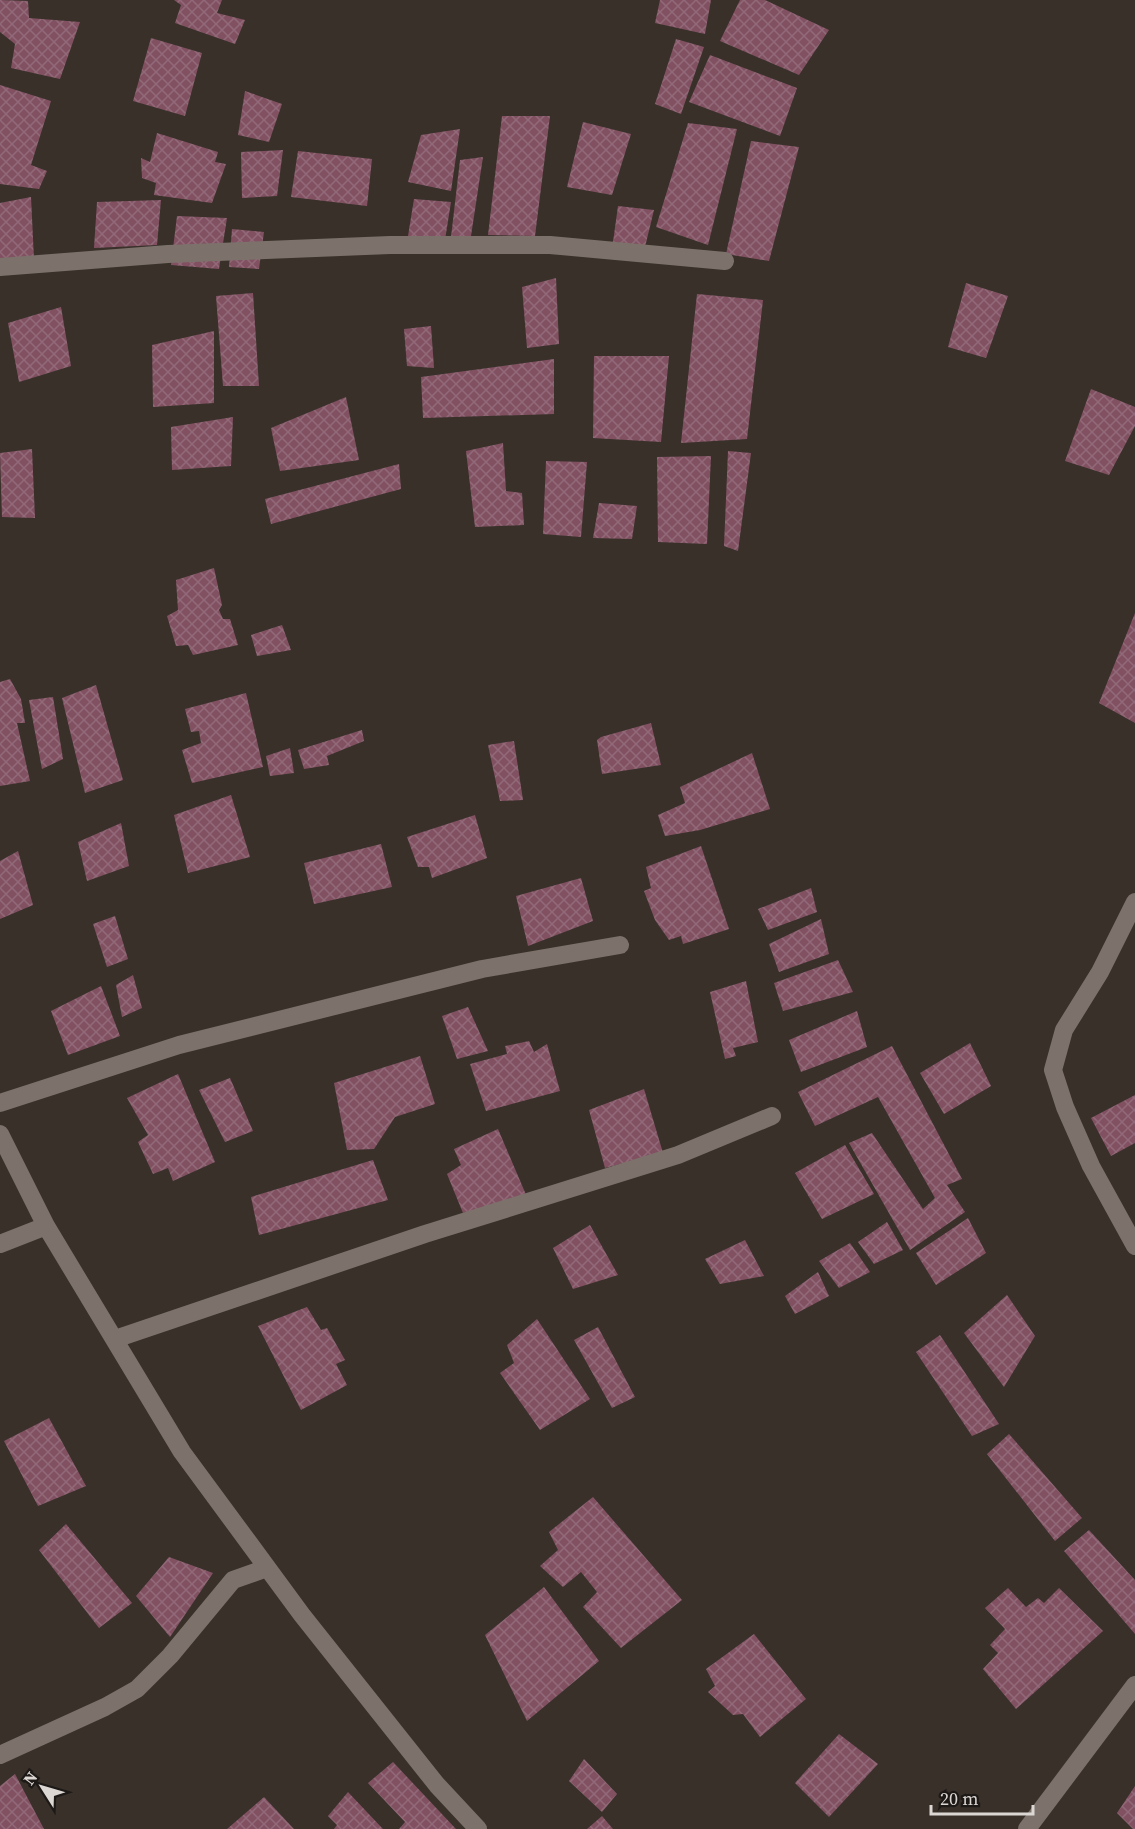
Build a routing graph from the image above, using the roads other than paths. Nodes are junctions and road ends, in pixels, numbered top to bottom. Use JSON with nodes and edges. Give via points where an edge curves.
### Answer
{"nodes":[{"id":1,"x":725,"y":261,"type":"dead end"},
{"id":2,"x":0,"y":267,"type":"edge"},
{"id":3,"x":1135,"y":902,"type":"edge"},
{"id":4,"x":620,"y":945,"type":"dead end"},
{"id":5,"x":0,"y":1103,"type":"edge"},
{"id":6,"x":772,"y":1116,"type":"dead end"},
{"id":7,"x":0,"y":1134,"type":"edge"},
{"id":8,"x":46,"y":1226,"type":"junction"},
{"id":9,"x":0,"y":1244,"type":"edge"},
{"id":10,"x":1135,"y":1246,"type":"edge"},
{"id":11,"x":115,"y":1339,"type":"junction"},
{"id":12,"x":267,"y":1568,"type":"junction"},
{"id":13,"x":1135,"y":1685,"type":"edge"},
{"id":14,"x":0,"y":1755,"type":"edge"},
{"id":15,"x":478,"y":1829,"type":"edge"},
{"id":16,"x":1027,"y":1829,"type":"edge"}],
"edges":[{"from":1,"to":2,"type":"street","via":[[550,244],[390,245],[168,254]]},
{"from":3,"to":10,"type":"street","via":[[1100,972],[1064,1030],[1053,1070],[1091,1166]]},
{"from":4,"to":5,"type":"street","via":[[482,969],[191,1043]]},
{"from":6,"to":11,"type":"street","via":[[678,1155],[425,1234]]},
{"from":7,"to":8,"type":"street"},
{"from":8,"to":9,"type":"street"},
{"from":8,"to":11,"type":"street"},
{"from":11,"to":12,"type":"street","via":[[183,1452]]},
{"from":12,"to":14,"type":"street","via":[[233,1580],[137,1689]]},
{"from":12,"to":15,"type":"street","via":[[437,1785]]},
{"from":13,"to":16,"type":"street"}]}
